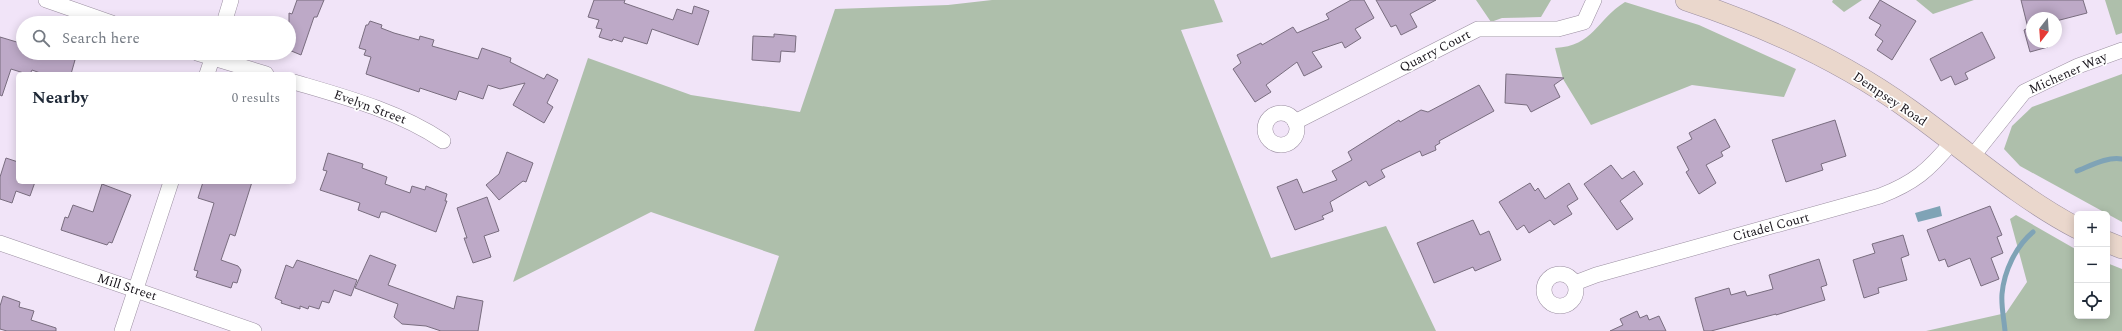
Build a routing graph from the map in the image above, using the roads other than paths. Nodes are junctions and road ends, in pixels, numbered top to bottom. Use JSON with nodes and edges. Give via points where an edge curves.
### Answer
{"nodes":[{"id":1,"x":46,"y":0,"type":"edge"},
{"id":2,"x":231,"y":0,"type":"edge"},
{"id":3,"x":1594,"y":0,"type":"edge"},
{"id":4,"x":1686,"y":0,"type":"edge"},
{"id":5,"x":92,"y":16,"type":"edge"},
{"id":6,"x":226,"y":16,"type":"edge"},
{"id":7,"x":2122,"y":50,"type":"edge"},
{"id":8,"x":212,"y":60,"type":"edge"},
{"id":9,"x":225,"y":60,"type":"edge"},
{"id":10,"x":208,"y":72,"type":"edge"},
{"id":11,"x":260,"y":72,"type":"edge"},
{"id":12,"x":296,"y":83,"type":"edge"},
{"id":13,"x":1295,"y":122,"type":"dead end"},
{"id":14,"x":443,"y":141,"type":"dead end"},
{"id":15,"x":1952,"y":142,"type":"junction"},
{"id":16,"x":1972,"y":157,"type":"junction"},
{"id":17,"x":170,"y":184,"type":"edge"},
{"id":18,"x":2074,"y":226,"type":"edge"},
{"id":19,"x":0,"y":243,"type":"edge"},
{"id":20,"x":2110,"y":243,"type":"edge"},
{"id":21,"x":2122,"y":248,"type":"edge"},
{"id":22,"x":1575,"y":283,"type":"dead end"},
{"id":23,"x":135,"y":291,"type":"junction"},
{"id":24,"x":122,"y":331,"type":"edge"},
{"id":25,"x":254,"y":331,"type":"edge"}],
"edges":[{"from":1,"to":5,"type":"street"},
{"from":2,"to":6,"type":"street"},
{"from":3,"to":13,"type":"street","name":"Quarry Court","via":[[1584,22],[1558,29],[1478,29]]},
{"from":4,"to":15,"type":"street","name":"Dempsey Road","via":[[1766,29],[1834,62],[1910,110]]},
{"from":7,"to":16,"type":"street","name":"Michener Way","via":[[2078,66],[2024,92]]},
{"from":8,"to":10,"type":"street"},
{"from":9,"to":11,"type":"street"},
{"from":12,"to":14,"type":"street","name":"Evelyn Street","via":[[399,117],[420,126]]},
{"from":15,"to":16,"type":"street","name":"Dempsey Road"},
{"from":15,"to":22,"type":"street","name":"Citadel Court","via":[[1920,177],[1903,188]]},
{"from":16,"to":18,"type":"street","name":"Dempsey Road","via":[[2021,195]]},
{"from":17,"to":23,"type":"street"},
{"from":19,"to":23,"type":"street","name":"Mill Street"},
{"from":20,"to":21,"type":"street"},
{"from":23,"to":24,"type":"street"},
{"from":23,"to":25,"type":"street","name":"Mill Street"}]}
